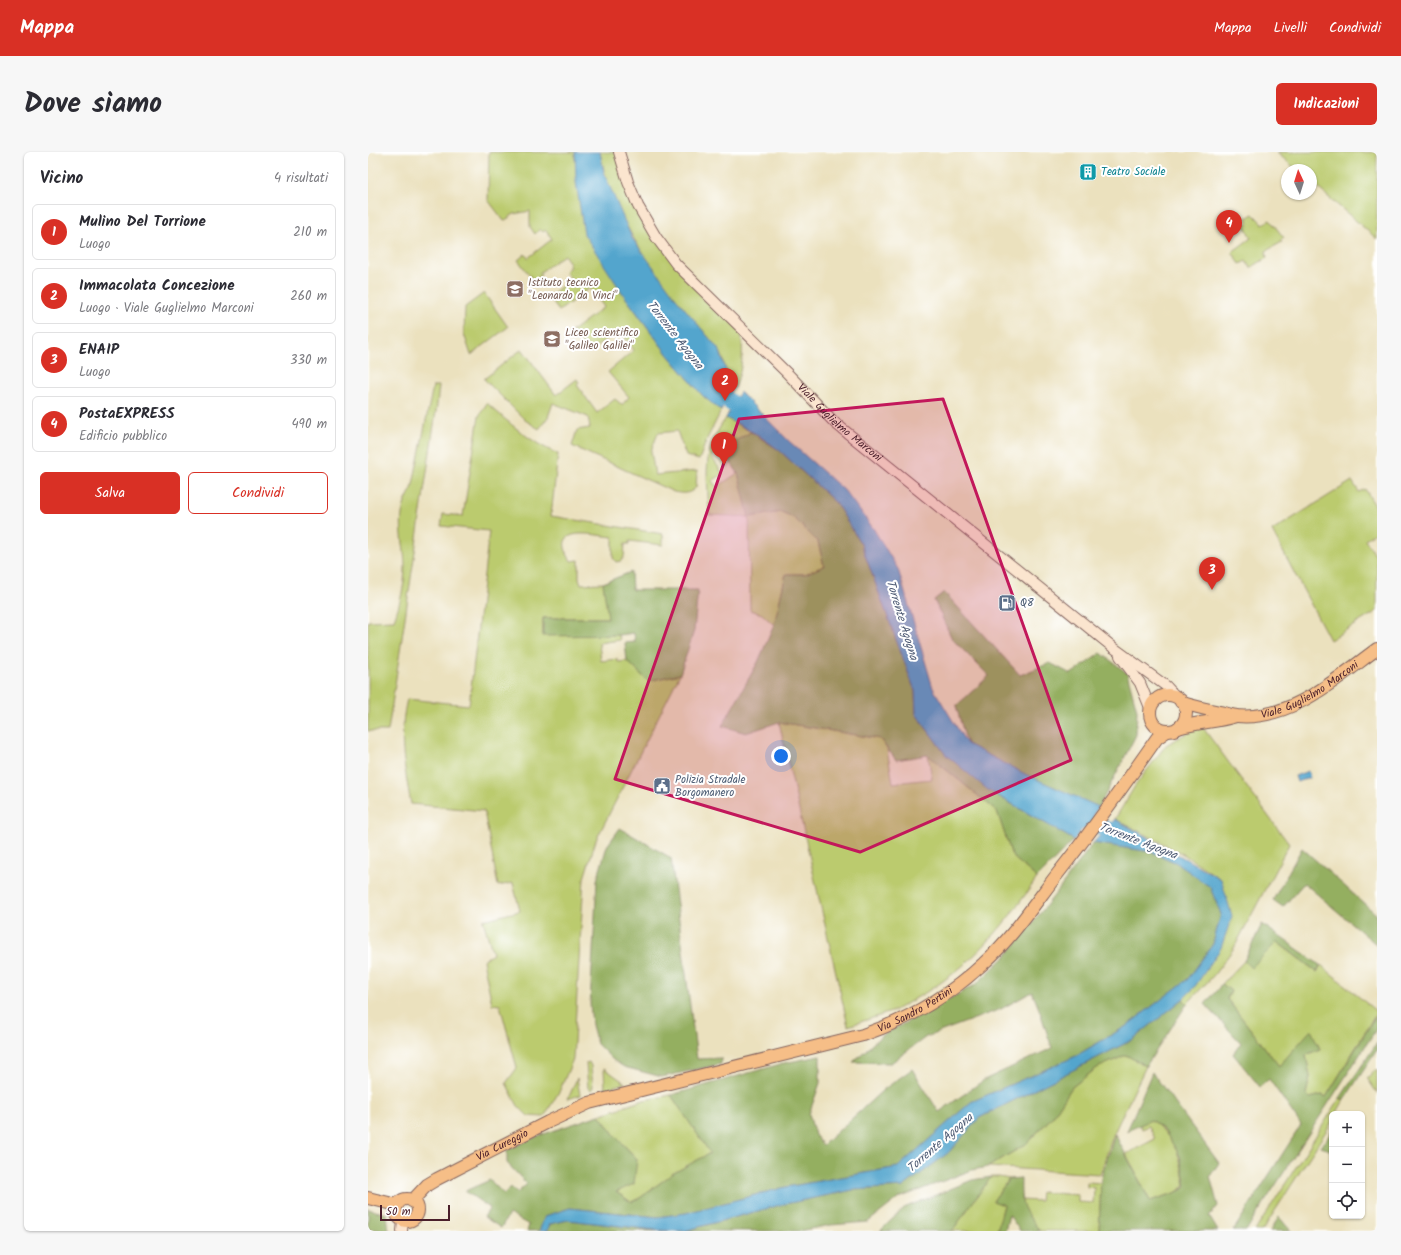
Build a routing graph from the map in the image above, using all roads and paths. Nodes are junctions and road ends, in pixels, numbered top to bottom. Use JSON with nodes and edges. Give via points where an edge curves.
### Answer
{"nodes":[{"id":1,"x":619,"y":152,"type":"edge"},
{"id":2,"x":1114,"y":648,"type":"junction"},
{"id":3,"x":1377,"y":649,"type":"edge"},
{"id":4,"x":1179,"y":700,"type":"junction"},
{"id":5,"x":1150,"y":710,"type":"junction"},
{"id":6,"x":1237,"y":716,"type":"junction"},
{"id":7,"x":1154,"y":724,"type":"junction"},
{"id":8,"x":1172,"y":729,"type":"junction"},
{"id":9,"x":1136,"y":768,"type":"junction"},
{"id":10,"x":598,"y":1100,"type":"joint"},
{"id":11,"x":368,"y":1198,"type":"edge"},
{"id":12,"x":412,"y":1201,"type":"junction"},
{"id":13,"x":397,"y":1205,"type":"junction"},
{"id":14,"x":402,"y":1226,"type":"edge"}],
"edges":[{"from":1,"to":2,"type":"main road","name":"Viale Guglielmo Marconi","via":[[638,206],[676,264],[835,423]]},
{"from":2,"to":4,"type":"main road","name":"Viale Guglielmo Marconi","via":[[1166,686]]},
{"from":2,"to":5,"type":"main road","name":"Viale Guglielmo Marconi","via":[[1140,683]]},
{"from":3,"to":6,"type":"main road","name":"Viale Guglielmo Marconi","via":[[1320,691],[1285,709],[1254,716]]},
{"from":4,"to":5,"type":"main road","via":[[1160,697]]},
{"from":4,"to":6,"type":"main road","name":"Viale Guglielmo Marconi","via":[[1193,707]]},
{"from":4,"to":8,"type":"main road","via":[[1184,707],[1185,718]]},
{"from":5,"to":7,"type":"main road"},
{"from":6,"to":8,"type":"main road","name":"Viale Guglielmo Marconi"},
{"from":7,"to":8,"type":"main road","via":[[1162,730]]},
{"from":7,"to":9,"type":"main road","name":"Via Sandro Pertini"},
{"from":8,"to":9,"type":"main road","name":"Via Sandro Pertini","via":[[1156,738]]},
{"from":9,"to":10,"type":"main road","name":"Via Sandro Pertini","via":[[1021,922],[985,963],[942,996],[887,1027],[863,1035]]},
{"from":10,"to":12,"type":"main road","name":"Via Cureggio","via":[[548,1122],[437,1179],[427,1185]]},
{"from":11,"to":13,"type":"main road"},
{"from":12,"to":13,"type":"main road","via":[[404,1200]]},
{"from":12,"to":14,"type":"main road","via":[[417,1207],[416,1216]]},
{"from":13,"to":14,"type":"main road","via":[[396,1215]]}]}
